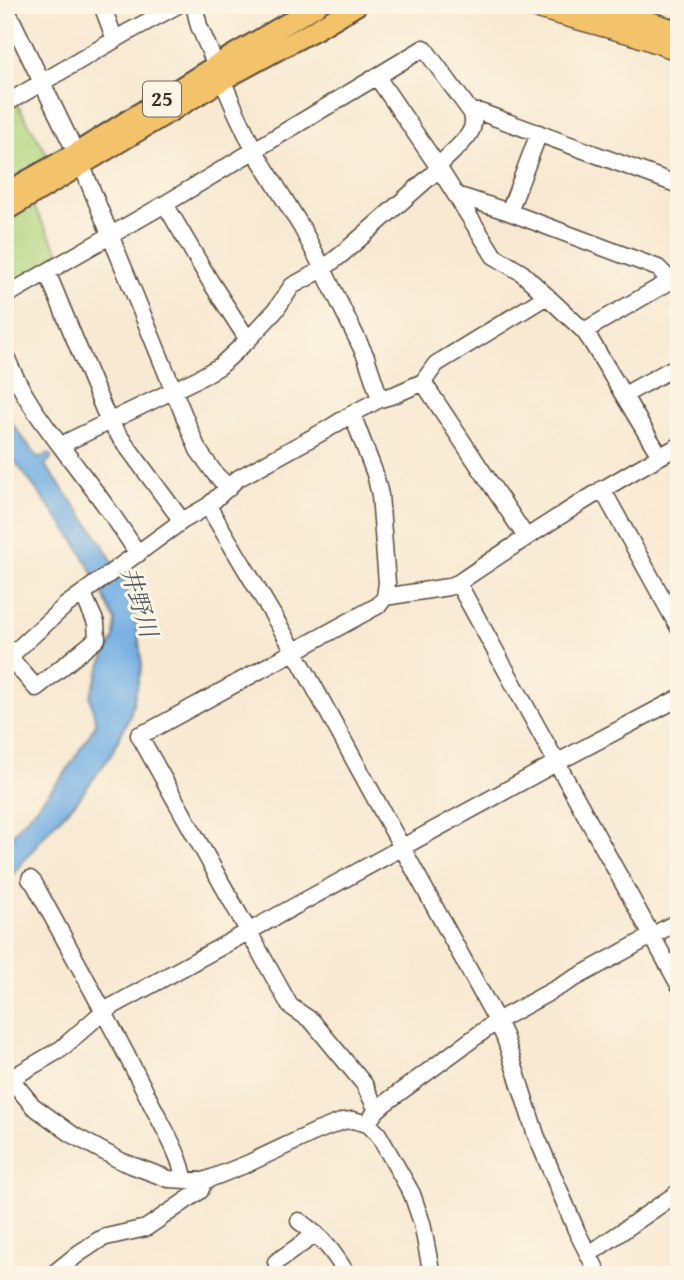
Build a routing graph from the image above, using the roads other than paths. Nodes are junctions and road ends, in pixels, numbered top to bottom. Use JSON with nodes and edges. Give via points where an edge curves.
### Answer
{"nodes":[{"id":1,"x":102,"y":5,"type":"edge"},
{"id":2,"x":178,"y":5,"type":"edge"},
{"id":3,"x":194,"y":5,"type":"edge"},
{"id":4,"x":318,"y":5,"type":"edge"},
{"id":5,"x":357,"y":5,"type":"edge"},
{"id":6,"x":528,"y":5,"type":"edge"},
{"id":7,"x":596,"y":5,"type":"edge"},
{"id":8,"x":5,"y":6,"type":"edge"},
{"id":9,"x":679,"y":32,"type":"edge"},
{"id":10,"x":115,"y":40,"type":"junction"},
{"id":11,"x":679,"y":50,"type":"edge"},
{"id":12,"x":219,"y":72,"type":"junction"},
{"id":13,"x":377,"y":77,"type":"junction"},
{"id":14,"x":42,"y":83,"type":"junction"},
{"id":15,"x":5,"y":104,"type":"edge"},
{"id":16,"x":471,"y":112,"type":"junction"},
{"id":17,"x":539,"y":133,"type":"junction"},
{"id":18,"x":254,"y":150,"type":"junction"},
{"id":19,"x":79,"y":159,"type":"junction"},
{"id":20,"x":437,"y":165,"type":"junction"},
{"id":21,"x":679,"y":186,"type":"edge"},
{"id":22,"x":5,"y":193,"type":"edge"},
{"id":23,"x":457,"y":196,"type":"junction"},
{"id":24,"x":165,"y":204,"type":"junction"},
{"id":25,"x":5,"y":211,"type":"edge"},
{"id":26,"x":509,"y":212,"type":"junction"},
{"id":27,"x":111,"y":234,"type":"junction"},
{"id":28,"x":323,"y":269,"type":"junction"},
{"id":29,"x":47,"y":272,"type":"junction"},
{"id":30,"x":675,"y":279,"type":"edge"},
{"id":31,"x":5,"y":296,"type":"edge"},
{"id":32,"x":547,"y":296,"type":"junction"},
{"id":33,"x":584,"y":331,"type":"junction"},
{"id":34,"x":247,"y":341,"type":"junction"},
{"id":35,"x":5,"y":354,"type":"edge"},
{"id":36,"x":679,"y":365,"type":"edge"},
{"id":37,"x":423,"y":382,"type":"junction"},
{"id":38,"x":173,"y":390,"type":"junction"},
{"id":39,"x":624,"y":395,"type":"junction"},
{"id":40,"x":380,"y":399,"type":"junction"},
{"id":41,"x":352,"y":414,"type":"junction"},
{"id":42,"x":109,"y":422,"type":"junction"},
{"id":43,"x":679,"y":446,"type":"edge"},
{"id":44,"x":62,"y":447,"type":"junction"},
{"id":45,"x":660,"y":456,"type":"junction"},
{"id":46,"x":229,"y":488,"type":"junction"},
{"id":47,"x":602,"y":489,"type":"junction"},
{"id":48,"x":208,"y":506,"type":"junction"},
{"id":49,"x":182,"y":521,"type":"junction"},
{"id":50,"x":526,"y":537,"type":"junction"},
{"id":51,"x":134,"y":557,"type":"junction"},
{"id":52,"x":458,"y":583,"type":"junction"},
{"id":53,"x":87,"y":591,"type":"junction"},
{"id":54,"x":385,"y":597,"type":"junction"},
{"id":55,"x":679,"y":628,"type":"edge"},
{"id":56,"x":295,"y":652,"type":"junction"},
{"id":57,"x":7,"y":654,"type":"edge"},
{"id":58,"x":679,"y":698,"type":"edge"},
{"id":59,"x":556,"y":763,"type":"junction"},
{"id":60,"x":401,"y":848,"type":"junction"},
{"id":61,"x":30,"y":879,"type":"dead end"},
{"id":62,"x":679,"y":920,"type":"edge"},
{"id":63,"x":248,"y":932,"type":"junction"},
{"id":64,"x":651,"y":935,"type":"junction"},
{"id":65,"x":679,"y":985,"type":"edge"},
{"id":66,"x":104,"y":1011,"type":"junction"},
{"id":67,"x":497,"y":1021,"type":"junction"},
{"id":68,"x":7,"y":1076,"type":"edge"},
{"id":69,"x":373,"y":1117,"type":"junction"},
{"id":70,"x":184,"y":1179,"type":"junction"},
{"id":71,"x":204,"y":1181,"type":"junction"},
{"id":72,"x":679,"y":1198,"type":"edge"},
{"id":73,"x":299,"y":1221,"type":"dead end"},
{"id":74,"x":316,"y":1234,"type":"junction"},
{"id":75,"x":588,"y":1255,"type":"junction"},
{"id":76,"x":276,"y":1262,"type":"dead end"},
{"id":77,"x":428,"y":1273,"type":"edge"},
{"id":78,"x":52,"y":1275,"type":"edge"},
{"id":79,"x":347,"y":1275,"type":"edge"},
{"id":80,"x":599,"y":1275,"type":"edge"}],
"edges":[{"from":1,"to":10,"type":"street"},
{"from":2,"to":10,"type":"street"},
{"from":3,"to":12,"type":"street"},
{"from":4,"to":12,"type":"main road","number":"25"},
{"from":5,"to":12,"type":"main road","number":"25","via":[[315,30]]},
{"from":6,"to":11,"type":"highway"},
{"from":7,"to":9,"type":"highway"},
{"from":8,"to":14,"type":"street"},
{"from":10,"to":14,"type":"street"},
{"from":12,"to":18,"type":"street"},
{"from":12,"to":19,"type":"main road","number":"25"},
{"from":13,"to":16,"type":"street","via":[[424,48]]},
{"from":13,"to":18,"type":"street"},
{"from":13,"to":20,"type":"street"},
{"from":14,"to":15,"type":"street"},
{"from":14,"to":19,"type":"street"},
{"from":16,"to":17,"type":"street"},
{"from":16,"to":20,"type":"street","via":[[473,130]]},
{"from":17,"to":21,"type":"street"},
{"from":17,"to":26,"type":"street"},
{"from":18,"to":24,"type":"street"},
{"from":18,"to":28,"type":"street"},
{"from":19,"to":22,"type":"main road","number":"25"},
{"from":19,"to":25,"type":"main road","number":"25"},
{"from":19,"to":27,"type":"street"},
{"from":20,"to":23,"type":"street"},
{"from":20,"to":28,"type":"street","via":[[433,174]]},
{"from":23,"to":26,"type":"street"},
{"from":23,"to":32,"type":"street","via":[[494,256]]},
{"from":24,"to":27,"type":"street"},
{"from":24,"to":34,"type":"street"},
{"from":26,"to":30,"type":"street","via":[[658,268]]},
{"from":27,"to":29,"type":"street"},
{"from":27,"to":38,"type":"street"},
{"from":28,"to":34,"type":"street","via":[[292,286]]},
{"from":28,"to":40,"type":"street","via":[[366,357]]},
{"from":29,"to":31,"type":"street"},
{"from":29,"to":42,"type":"street"},
{"from":30,"to":33,"type":"street"},
{"from":32,"to":33,"type":"street"},
{"from":32,"to":37,"type":"street","via":[[436,364]]},
{"from":33,"to":39,"type":"street"},
{"from":34,"to":38,"type":"street","via":[[220,366]]},
{"from":35,"to":44,"type":"street","via":[[23,393]]},
{"from":36,"to":39,"type":"street"},
{"from":37,"to":40,"type":"street"},
{"from":37,"to":50,"type":"street"},
{"from":38,"to":42,"type":"street"},
{"from":38,"to":46,"type":"street","via":[[198,450]]},
{"from":39,"to":45,"type":"street"},
{"from":40,"to":41,"type":"street"},
{"from":41,"to":46,"type":"street","via":[[237,479]]},
{"from":41,"to":54,"type":"street","via":[[380,495]]},
{"from":42,"to":44,"type":"street"},
{"from":42,"to":49,"type":"street"},
{"from":43,"to":45,"type":"street"},
{"from":44,"to":51,"type":"street","via":[[100,498]]},
{"from":45,"to":47,"type":"street"},
{"from":46,"to":48,"type":"street"},
{"from":47,"to":50,"type":"street"},
{"from":47,"to":55,"type":"street"},
{"from":48,"to":49,"type":"street"},
{"from":48,"to":56,"type":"street"},
{"from":49,"to":51,"type":"street"},
{"from":50,"to":52,"type":"street"},
{"from":51,"to":53,"type":"street"},
{"from":52,"to":54,"type":"street"},
{"from":52,"to":59,"type":"street"},
{"from":53,"to":57,"type":"street"},
{"from":53,"to":57,"type":"street","via":[[97,639],[36,688]]},
{"from":54,"to":56,"type":"street","via":[[379,605]]},
{"from":56,"to":60,"type":"street"},
{"from":56,"to":63,"type":"street","via":[[139,735]]},
{"from":58,"to":59,"type":"street"},
{"from":59,"to":60,"type":"street"},
{"from":59,"to":64,"type":"street"},
{"from":60,"to":63,"type":"street"},
{"from":60,"to":67,"type":"street"},
{"from":61,"to":66,"type":"street"},
{"from":62,"to":64,"type":"street"},
{"from":63,"to":66,"type":"street"},
{"from":63,"to":69,"type":"street","via":[[290,1006],[312,1021],[364,1084]]},
{"from":64,"to":65,"type":"street"},
{"from":64,"to":67,"type":"street"},
{"from":66,"to":68,"type":"street","via":[[61,1049]]},
{"from":66,"to":70,"type":"street","via":[[173,1147]]},
{"from":67,"to":69,"type":"street"},
{"from":67,"to":75,"type":"street","via":[[536,1135]]},
{"from":68,"to":70,"type":"street","via":[[33,1106],[74,1135],[123,1162],[169,1179]]},
{"from":69,"to":71,"type":"street","via":[[343,1121]]},
{"from":69,"to":77,"type":"street","via":[[412,1194],[422,1223]]},
{"from":70,"to":71,"type":"street"},
{"from":71,"to":78,"type":"street","via":[[192,1198],[146,1228],[99,1240]]},
{"from":72,"to":75,"type":"street","via":[[676,1194]]},
{"from":73,"to":74,"type":"street"},
{"from":74,"to":76,"type":"street"},
{"from":74,"to":79,"type":"street"},
{"from":75,"to":80,"type":"street"}]}
